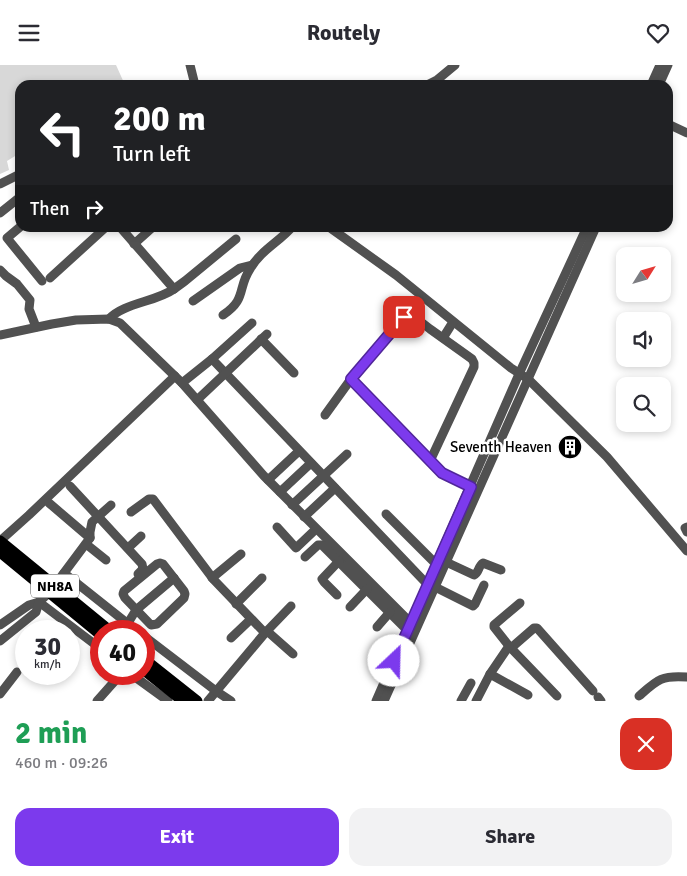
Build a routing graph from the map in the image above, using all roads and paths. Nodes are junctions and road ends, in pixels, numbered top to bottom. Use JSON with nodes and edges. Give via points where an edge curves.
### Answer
{"nodes":[{"id":1,"x":190,"y":65,"type":"edge"},
{"id":2,"x":455,"y":65,"type":"edge"},
{"id":3,"x":660,"y":65,"type":"edge"},
{"id":4,"x":668,"y":65,"type":"edge"},
{"id":5,"x":193,"y":80,"type":"edge"},
{"id":6,"x":437,"y":80,"type":"edge"},
{"id":7,"x":653,"y":80,"type":"edge"},
{"id":8,"x":661,"y":80,"type":"edge"},
{"id":9,"x":673,"y":126,"type":"edge"},
{"id":10,"x":687,"y":133,"type":"edge"},
{"id":11,"x":15,"y":176,"type":"edge"},
{"id":12,"x":0,"y":184,"type":"edge"},
{"id":13,"x":15,"y":201,"type":"edge"},
{"id":14,"x":0,"y":213,"type":"edge"},
{"id":15,"x":15,"y":231,"type":"edge"},
{"id":16,"x":100,"y":232,"type":"edge"},
{"id":17,"x":124,"y":232,"type":"edge"},
{"id":18,"x":147,"y":232,"type":"edge"},
{"id":19,"x":287,"y":232,"type":"edge"},
{"id":20,"x":336,"y":232,"type":"edge"},
{"id":21,"x":585,"y":232,"type":"edge"},
{"id":22,"x":594,"y":232,"type":"edge"},
{"id":23,"x":236,"y":239,"type":"dead end"},
{"id":24,"x":134,"y":244,"type":"junction"},
{"id":25,"x":252,"y":265,"type":"junction"},
{"id":26,"x":0,"y":270,"type":"edge"},
{"id":27,"x":174,"y":289,"type":"junction"},
{"id":28,"x":193,"y":301,"type":"dead end"},
{"id":29,"x":223,"y":315,"type":"dead end"},
{"id":30,"x":109,"y":319,"type":"junction"},
{"id":31,"x":453,"y":321,"type":"junction"},
{"id":32,"x":252,"y":323,"type":"dead end"},
{"id":33,"x":36,"y":327,"type":"junction"},
{"id":34,"x":0,"y":335,"type":"edge"},
{"id":35,"x":443,"y":338,"type":"junction"},
{"id":36,"x":212,"y":359,"type":"junction"},
{"id":37,"x":225,"y":373,"type":"junction"},
{"id":38,"x":294,"y":373,"type":"dead end"},
{"id":39,"x":519,"y":374,"type":"junction"},
{"id":40,"x":175,"y":376,"type":"junction"},
{"id":41,"x":351,"y":379,"type":"junction"},
{"id":42,"x":528,"y":379,"type":"junction"},
{"id":43,"x":182,"y":383,"type":"junction"},
{"id":44,"x":197,"y":400,"type":"junction"},
{"id":45,"x":325,"y":415,"type":"dead end"},
{"id":46,"x":299,"y":451,"type":"junction"},
{"id":47,"x":347,"y":454,"type":"dead end"},
{"id":48,"x":430,"y":461,"type":"junction"},
{"id":49,"x":311,"y":463,"type":"junction"},
{"id":50,"x":323,"y":475,"type":"junction"},
{"id":51,"x":268,"y":481,"type":"junction"},
{"id":52,"x":70,"y":486,"type":"dead end"},
{"id":53,"x":471,"y":487,"type":"junction"},
{"id":54,"x":335,"y":488,"type":"junction"},
{"id":55,"x":280,"y":492,"type":"junction"},
{"id":56,"x":49,"y":503,"type":"dead end"},
{"id":57,"x":111,"y":505,"type":"dead end"},
{"id":58,"x":292,"y":505,"type":"junction"},
{"id":59,"x":131,"y":512,"type":"dead end"},
{"id":60,"x":386,"y":514,"type":"dead end"},
{"id":61,"x":99,"y":517,"type":"junction"},
{"id":62,"x":304,"y":517,"type":"junction"},
{"id":63,"x":277,"y":527,"type":"dead end"},
{"id":64,"x":687,"y":527,"type":"edge"},
{"id":65,"x":316,"y":529,"type":"junction"},
{"id":66,"x":687,"y":531,"type":"edge"},
{"id":67,"x":141,"y":536,"type":"dead end"},
{"id":68,"x":0,"y":541,"type":"edge"},
{"id":69,"x":88,"y":541,"type":"junction"},
{"id":70,"x":128,"y":548,"type":"junction"},
{"id":71,"x":687,"y":551,"type":"edge"},
{"id":72,"x":0,"y":552,"type":"edge"},
{"id":73,"x":241,"y":554,"type":"dead end"},
{"id":74,"x":305,"y":557,"type":"dead end"},
{"id":75,"x":106,"y":560,"type":"dead end"},
{"id":76,"x":338,"y":561,"type":"junction"},
{"id":77,"x":446,"y":562,"type":"junction"},
{"id":78,"x":436,"y":564,"type":"junction"},
{"id":79,"x":501,"y":570,"type":"dead end"},
{"id":80,"x":64,"y":573,"type":"junction"},
{"id":81,"x":320,"y":573,"type":"dead end"},
{"id":82,"x":174,"y":578,"type":"junction"},
{"id":83,"x":212,"y":578,"type":"junction"},
{"id":84,"x":262,"y":578,"type":"dead end"},
{"id":85,"x":328,"y":579,"type":"dead end"},
{"id":86,"x":130,"y":581,"type":"dead end"},
{"id":87,"x":484,"y":585,"type":"dead end"},
{"id":88,"x":431,"y":586,"type":"junction"},
{"id":89,"x":52,"y":589,"type":"junction"},
{"id":90,"x":367,"y":589,"type":"junction"},
{"id":91,"x":337,"y":595,"type":"dead end"},
{"id":92,"x":39,"y":602,"type":"junction"},
{"id":93,"x":520,"y":603,"type":"dead end"},
{"id":94,"x":236,"y":604,"type":"junction"},
{"id":95,"x":290,"y":606,"type":"dead end"},
{"id":96,"x":350,"y":607,"type":"dead end"},
{"id":97,"x":136,"y":610,"type":"junction"},
{"id":98,"x":390,"y":612,"type":"junction"},
{"id":99,"x":251,"y":619,"type":"junction"},
{"id":100,"x":95,"y":620,"type":"edge"},
{"id":101,"x":124,"y":620,"type":"edge"},
{"id":102,"x":130,"y":620,"type":"edge"},
{"id":103,"x":0,"y":625,"type":"edge"},
{"id":104,"x":90,"y":625,"type":"edge"},
{"id":105,"x":409,"y":626,"type":"junction"},
{"id":106,"x":377,"y":627,"type":"dead end"},
{"id":107,"x":266,"y":632,"type":"junction"},
{"id":108,"x":231,"y":638,"type":"dead end"},
{"id":109,"x":0,"y":641,"type":"edge"},
{"id":110,"x":90,"y":641,"type":"edge"},
{"id":111,"x":155,"y":644,"type":"edge"},
{"id":112,"x":510,"y":647,"type":"junction"},
{"id":113,"x":293,"y":653,"type":"dead end"},
{"id":114,"x":155,"y":668,"type":"edge"},
{"id":115,"x":15,"y":674,"type":"edge"},
{"id":116,"x":490,"y":674,"type":"junction"},
{"id":117,"x":687,"y":677,"type":"edge"},
{"id":118,"x":155,"y":679,"type":"edge"},
{"id":119,"x":4,"y":682,"type":"edge"},
{"id":120,"x":471,"y":683,"type":"dead end"},
{"id":121,"x":111,"y":685,"type":"edge"},
{"id":122,"x":146,"y":685,"type":"edge"},
{"id":123,"x":216,"y":691,"type":"junction"},
{"id":124,"x":0,"y":694,"type":"edge"},
{"id":125,"x":528,"y":695,"type":"dead end"},
{"id":126,"x":597,"y":696,"type":"edge"},
{"id":127,"x":639,"y":696,"type":"dead end"},
{"id":128,"x":556,"y":697,"type":"dead end"},
{"id":129,"x":479,"y":700,"type":"edge"},
{"id":130,"x":97,"y":701,"type":"edge"},
{"id":131,"x":168,"y":701,"type":"edge"},
{"id":132,"x":183,"y":701,"type":"edge"},
{"id":133,"x":197,"y":701,"type":"edge"},
{"id":134,"x":208,"y":701,"type":"edge"},
{"id":135,"x":231,"y":701,"type":"edge"},
{"id":136,"x":376,"y":701,"type":"edge"},
{"id":137,"x":384,"y":701,"type":"edge"},
{"id":138,"x":461,"y":701,"type":"edge"}],
"edges":[{"from":1,"to":5,"type":"street"},
{"from":2,"to":6,"type":"street"},
{"from":3,"to":7,"type":"street"},
{"from":4,"to":8,"type":"street"},
{"from":9,"to":10,"type":"street"},
{"from":11,"to":12,"type":"street"},
{"from":13,"to":14,"type":"street"},
{"from":15,"to":16,"type":"street","via":[[7,238],[46,280]]},
{"from":17,"to":24,"type":"street"},
{"from":18,"to":24,"type":"street"},
{"from":19,"to":25,"type":"street"},
{"from":20,"to":31,"type":"street"},
{"from":21,"to":39,"type":"street"},
{"from":22,"to":42,"type":"street"},
{"from":23,"to":27,"type":"street"},
{"from":24,"to":27,"type":"street"},
{"from":25,"to":28,"type":"street","via":[[240,268]]},
{"from":25,"to":29,"type":"street","via":[[237,303]]},
{"from":26,"to":33,"type":"street","via":[[30,300],[29,309]]},
{"from":27,"to":30,"type":"street","via":[[118,311]]},
{"from":30,"to":33,"type":"street","via":[[76,320]]},
{"from":30,"to":40,"type":"street","via":[[120,323]]},
{"from":31,"to":35,"type":"street"},
{"from":31,"to":39,"type":"street"},
{"from":32,"to":36,"type":"street"},
{"from":33,"to":34,"type":"street"},
{"from":35,"to":41,"type":"street","via":[[407,314]]},
{"from":35,"to":48,"type":"street","via":[[472,359],[474,367]]},
{"from":36,"to":37,"type":"street"},
{"from":36,"to":43,"type":"street"},
{"from":37,"to":38,"type":"street","via":[[264,336]]},
{"from":37,"to":44,"type":"street"},
{"from":37,"to":46,"type":"street"},
{"from":39,"to":42,"type":"street"},
{"from":39,"to":53,"type":"street"},
{"from":40,"to":43,"type":"street"},
{"from":40,"to":68,"type":"street"},
{"from":41,"to":45,"type":"street"},
{"from":41,"to":48,"type":"street"},
{"from":42,"to":71,"type":"street","via":[[606,457]]},
{"from":42,"to":77,"type":"street"},
{"from":43,"to":44,"type":"street"},
{"from":44,"to":51,"type":"street"},
{"from":46,"to":49,"type":"street"},
{"from":46,"to":51,"type":"street"},
{"from":47,"to":50,"type":"street"},
{"from":48,"to":53,"type":"street","via":[[442,473]]},
{"from":49,"to":50,"type":"street"},
{"from":49,"to":55,"type":"street"},
{"from":50,"to":54,"type":"street"},
{"from":50,"to":58,"type":"street"},
{"from":51,"to":55,"type":"street"},
{"from":52,"to":61,"type":"street"},
{"from":53,"to":78,"type":"street"},
{"from":54,"to":62,"type":"street"},
{"from":54,"to":88,"type":"street"},
{"from":55,"to":58,"type":"street"},
{"from":56,"to":69,"type":"street"},
{"from":57,"to":61,"type":"street"},
{"from":58,"to":62,"type":"street"},
{"from":59,"to":83,"type":"street","via":[[153,499]]},
{"from":60,"to":78,"type":"street"},
{"from":61,"to":69,"type":"street","via":[[92,522]]},
{"from":61,"to":70,"type":"street"},
{"from":62,"to":65,"type":"street"},
{"from":63,"to":65,"type":"street","via":[[296,548]]},
{"from":64,"to":66,"type":"street"},
{"from":65,"to":105,"type":"street"},
{"from":67,"to":70,"type":"street"},
{"from":68,"to":89,"type":"main road","number":"NH8A"},
{"from":69,"to":75,"type":"street"},
{"from":69,"to":80,"type":"street"},
{"from":70,"to":86,"type":"street","via":[[143,567]]},
{"from":72,"to":89,"type":"main road","number":"NH8A"},
{"from":73,"to":83,"type":"street"},
{"from":74,"to":76,"type":"street","via":[[320,544]]},
{"from":76,"to":81,"type":"street"},
{"from":76,"to":85,"type":"street"},
{"from":76,"to":90,"type":"street"},
{"from":76,"to":91,"type":"street","via":[[322,579]]},
{"from":77,"to":79,"type":"street","via":[[474,575],[483,563]]},
{"from":77,"to":88,"type":"street"},
{"from":78,"to":88,"type":"street"},
{"from":80,"to":89,"type":"street"},
{"from":80,"to":101,"type":"street"},
{"from":82,"to":97,"type":"street"},
{"from":82,"to":97,"type":"street","via":[[184,591],[184,598],[156,625]]},
{"from":82,"to":97,"type":"street","via":[[159,563],[124,591],[124,596]]},
{"from":83,"to":94,"type":"street"},
{"from":84,"to":94,"type":"street"},
{"from":87,"to":88,"type":"street","via":[[473,606]]},
{"from":88,"to":105,"type":"street"},
{"from":88,"to":137,"type":"street"},
{"from":89,"to":92,"type":"street"},
{"from":89,"to":100,"type":"main road","number":"NH8A"},
{"from":89,"to":104,"type":"main road","number":"NH8A"},
{"from":90,"to":96,"type":"street"},
{"from":90,"to":98,"type":"street"},
{"from":92,"to":103,"type":"street"},
{"from":92,"to":109,"type":"street","via":[[36,612]]},
{"from":92,"to":110,"type":"street"},
{"from":93,"to":112,"type":"street","via":[[494,626]]},
{"from":94,"to":99,"type":"street"},
{"from":95,"to":107,"type":"street"},
{"from":97,"to":102,"type":"street"},
{"from":98,"to":105,"type":"street"},
{"from":98,"to":106,"type":"street"},
{"from":99,"to":107,"type":"street"},
{"from":99,"to":108,"type":"street"},
{"from":105,"to":136,"type":"street"},
{"from":107,"to":113,"type":"street"},
{"from":107,"to":123,"type":"street"},
{"from":111,"to":123,"type":"street"},
{"from":112,"to":116,"type":"street"},
{"from":112,"to":126,"type":"street","via":[[537,628]]},
{"from":112,"to":128,"type":"street"},
{"from":114,"to":133,"type":"main road"},
{"from":115,"to":119,"type":"street"},
{"from":116,"to":125,"type":"street"},
{"from":116,"to":129,"type":"street"},
{"from":117,"to":127,"type":"street","via":[[662,678]]},
{"from":118,"to":132,"type":"main road"},
{"from":119,"to":124,"type":"street"},
{"from":120,"to":138,"type":"street"},
{"from":121,"to":130,"type":"street"},
{"from":122,"to":131,"type":"street"},
{"from":123,"to":134,"type":"street"},
{"from":123,"to":135,"type":"street"}]}
